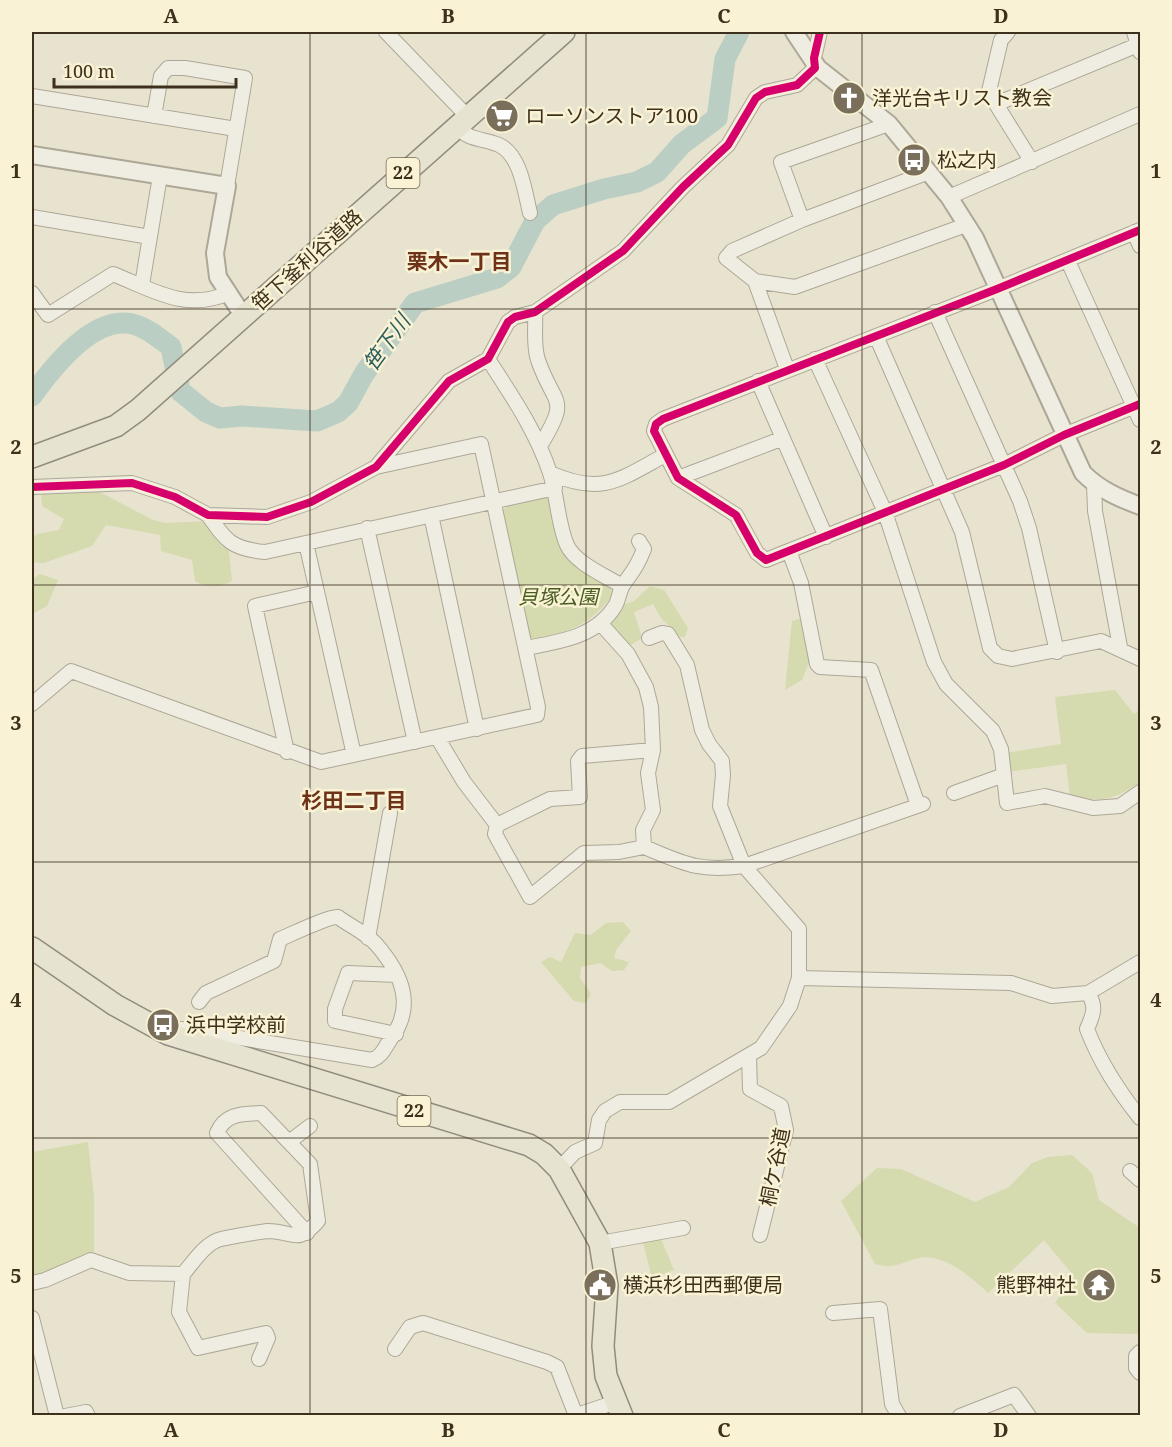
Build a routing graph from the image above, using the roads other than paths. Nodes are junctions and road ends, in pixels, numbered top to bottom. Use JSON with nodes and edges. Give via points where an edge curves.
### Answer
{"nodes":[{"id":1,"x":386,"y":32,"type":"edge"},
{"id":2,"x":564,"y":32,"type":"edge"},
{"id":3,"x":794,"y":32,"type":"edge"},
{"id":4,"x":820,"y":32,"type":"edge"},
{"id":5,"x":1008,"y":32,"type":"edge"},
{"id":6,"x":1138,"y":43,"type":"edge"},
{"id":7,"x":814,"y":58,"type":"junction"},
{"id":8,"x":32,"y":96,"type":"edge"},
{"id":9,"x":996,"y":104,"type":"junction"},
{"id":10,"x":1140,"y":114,"type":"edge"},
{"id":11,"x":154,"y":116,"type":"junction"},
{"id":12,"x":462,"y":122,"type":"junction"},
{"id":13,"x":889,"y":124,"type":"junction"},
{"id":14,"x":236,"y":129,"type":"junction"},
{"id":15,"x":32,"y":155,"type":"edge"},
{"id":16,"x":1032,"y":162,"type":"junction"},
{"id":17,"x":929,"y":172,"type":"junction"},
{"id":18,"x":160,"y":176,"type":"junction"},
{"id":19,"x":227,"y":186,"type":"junction"},
{"id":20,"x":949,"y":197,"type":"junction"},
{"id":21,"x":530,"y":213,"type":"dead end"},
{"id":22,"x":32,"y":217,"type":"edge"},
{"id":23,"x":802,"y":220,"type":"junction"},
{"id":24,"x":966,"y":225,"type":"junction"},
{"id":25,"x":1137,"y":231,"type":"edge"},
{"id":26,"x":150,"y":237,"type":"junction"},
{"id":27,"x":1140,"y":246,"type":"edge"},
{"id":28,"x":1068,"y":261,"type":"junction"},
{"id":29,"x":755,"y":281,"type":"junction"},
{"id":30,"x":142,"y":285,"type":"junction"},
{"id":31,"x":997,"y":289,"type":"junction"},
{"id":32,"x":32,"y":293,"type":"edge"},
{"id":33,"x":229,"y":293,"type":"junction"},
{"id":34,"x":535,"y":312,"type":"junction"},
{"id":35,"x":935,"y":312,"type":"junction"},
{"id":36,"x":244,"y":317,"type":"junction"},
{"id":37,"x":876,"y":336,"type":"junction"},
{"id":38,"x":488,"y":359,"type":"junction"},
{"id":39,"x":815,"y":359,"type":"junction"},
{"id":40,"x":788,"y":369,"type":"junction"},
{"id":41,"x":758,"y":381,"type":"junction"},
{"id":42,"x":1138,"y":405,"type":"edge"},
{"id":43,"x":1140,"y":420,"type":"edge"},
{"id":44,"x":1064,"y":435,"type":"junction"},
{"id":45,"x":781,"y":439,"type":"junction"},
{"id":46,"x":540,"y":446,"type":"junction"},
{"id":47,"x":665,"y":455,"type":"junction"},
{"id":48,"x":32,"y":458,"type":"edge"},
{"id":49,"x":1004,"y":465,"type":"junction"},
{"id":50,"x":376,"y":467,"type":"junction"},
{"id":51,"x":550,"y":473,"type":"junction"},
{"id":52,"x":678,"y":478,"type":"junction"},
{"id":53,"x":1094,"y":484,"type":"junction"},
{"id":54,"x":32,"y":487,"type":"edge"},
{"id":55,"x":555,"y":488,"type":"junction"},
{"id":56,"x":944,"y":490,"type":"junction"},
{"id":57,"x":494,"y":501,"type":"junction"},
{"id":58,"x":1140,"y":506,"type":"edge"},
{"id":59,"x":885,"y":512,"type":"junction"},
{"id":60,"x":208,"y":515,"type":"junction"},
{"id":61,"x":431,"y":515,"type":"junction"},
{"id":62,"x":367,"y":528,"type":"junction"},
{"id":63,"x":826,"y":537,"type":"junction"},
{"id":64,"x":639,"y":542,"type":"dead end"},
{"id":65,"x":306,"y":543,"type":"junction"},
{"id":66,"x":789,"y":551,"type":"junction"},
{"id":67,"x":622,"y":586,"type":"junction"},
{"id":68,"x":317,"y":592,"type":"junction"},
{"id":69,"x":602,"y":624,"type":"junction"},
{"id":70,"x":649,"y":638,"type":"dead end"},
{"id":71,"x":1120,"y":647,"type":"junction"},
{"id":72,"x":526,"y":648,"type":"junction"},
{"id":73,"x":1057,"y":652,"type":"junction"},
{"id":74,"x":1140,"y":659,"type":"edge"},
{"id":75,"x":32,"y":704,"type":"edge"},
{"id":76,"x":477,"y":729,"type":"junction"},
{"id":77,"x":437,"y":737,"type":"junction"},
{"id":78,"x":414,"y":742,"type":"junction"},
{"id":79,"x":653,"y":750,"type":"junction"},
{"id":80,"x":287,"y":752,"type":"junction"},
{"id":81,"x":354,"y":755,"type":"junction"},
{"id":82,"x":1004,"y":776,"type":"junction"},
{"id":83,"x":1140,"y":792,"type":"edge"},
{"id":84,"x":954,"y":793,"type":"dead end"},
{"id":85,"x":390,"y":813,"type":"dead end"},
{"id":86,"x":497,"y":825,"type":"junction"},
{"id":87,"x":644,"y":847,"type":"junction"},
{"id":88,"x":744,"y":866,"type":"junction"},
{"id":89,"x":368,"y":938,"type":"junction"},
{"id":90,"x":32,"y":948,"type":"edge"},
{"id":91,"x":1140,"y":962,"type":"edge"},
{"id":92,"x":397,"y":975,"type":"junction"},
{"id":93,"x":799,"y":978,"type":"junction"},
{"id":94,"x":1088,"y":993,"type":"junction"},
{"id":95,"x":199,"y":1002,"type":"dead end"},
{"id":96,"x":168,"y":1034,"type":"junction"},
{"id":97,"x":396,"y":1034,"type":"junction"},
{"id":98,"x":749,"y":1057,"type":"junction"},
{"id":99,"x":1140,"y":1118,"type":"edge"},
{"id":100,"x":310,"y":1126,"type":"dead end"},
{"id":101,"x":290,"y":1142,"type":"junction"},
{"id":102,"x":559,"y":1169,"type":"junction"},
{"id":103,"x":683,"y":1228,"type":"dead end"},
{"id":104,"x":308,"y":1233,"type":"junction"},
{"id":105,"x":760,"y":1235,"type":"dead end"},
{"id":106,"x":600,"y":1243,"type":"junction"},
{"id":107,"x":183,"y":1275,"type":"junction"},
{"id":108,"x":32,"y":1282,"type":"edge"},
{"id":109,"x":833,"y":1313,"type":"dead end"},
{"id":110,"x":32,"y":1318,"type":"edge"},
{"id":111,"x":395,"y":1349,"type":"dead end"},
{"id":112,"x":1140,"y":1352,"type":"edge"},
{"id":113,"x":259,"y":1359,"type":"dead end"},
{"id":114,"x":1140,"y":1373,"type":"edge"},
{"id":115,"x":619,"y":1409,"type":"edge"},
{"id":116,"x":574,"y":1414,"type":"edge"},
{"id":117,"x":57,"y":1416,"type":"edge"},
{"id":118,"x":65,"y":1416,"type":"edge"},
{"id":119,"x":88,"y":1416,"type":"edge"},
{"id":120,"x":898,"y":1416,"type":"edge"},
{"id":121,"x":960,"y":1416,"type":"edge"},
{"id":122,"x":1029,"y":1416,"type":"edge"}],
"edges":[{"from":1,"to":12,"type":"street"},
{"from":2,"to":12,"type":"main road","name":"笹下釜利谷道路","number":"22"},
{"from":3,"to":7,"type":"street"},
{"from":4,"to":7,"type":"street"},
{"from":5,"to":9,"type":"street","via":[[1001,40],[989,91]]},
{"from":6,"to":9,"type":"street"},
{"from":7,"to":13,"type":"street","via":[[818,68]]},
{"from":7,"to":34,"type":"street","via":[[815,68],[797,85],[756,98],[728,145],[623,250]]},
{"from":8,"to":11,"type":"street"},
{"from":9,"to":16,"type":"street"},
{"from":10,"to":16,"type":"street"},
{"from":11,"to":14,"type":"street"},
{"from":11,"to":14,"type":"street","via":[[161,76],[168,68],[185,68],[245,78]]},
{"from":12,"to":21,"type":"street","via":[[463,135],[500,146],[508,153],[516,164]]},
{"from":12,"to":36,"type":"main road","name":"笹下釜利谷道路","number":"22"},
{"from":13,"to":17,"type":"street"},
{"from":13,"to":23,"type":"street","via":[[781,162]]},
{"from":14,"to":19,"type":"street"},
{"from":15,"to":18,"type":"street"},
{"from":16,"to":20,"type":"street"},
{"from":17,"to":20,"type":"street"},
{"from":17,"to":23,"type":"street"},
{"from":18,"to":19,"type":"street"},
{"from":18,"to":26,"type":"street"},
{"from":19,"to":33,"type":"street","via":[[215,253],[219,277]]},
{"from":20,"to":24,"type":"street"},
{"from":22,"to":26,"type":"street"},
{"from":23,"to":29,"type":"street","via":[[728,254],[730,264]]},
{"from":24,"to":29,"type":"street","via":[[795,287]]},
{"from":24,"to":31,"type":"street"},
{"from":25,"to":27,"type":"street"},
{"from":25,"to":28,"type":"street"},
{"from":26,"to":30,"type":"street"},
{"from":28,"to":31,"type":"street"},
{"from":28,"to":42,"type":"street"},
{"from":29,"to":40,"type":"street"},
{"from":30,"to":32,"type":"street","via":[[112,274],[48,315]]},
{"from":30,"to":33,"type":"street","via":[[184,302],[212,300]]},
{"from":31,"to":35,"type":"street"},
{"from":31,"to":44,"type":"street"},
{"from":33,"to":36,"type":"street"},
{"from":34,"to":38,"type":"street","via":[[508,322]]},
{"from":34,"to":46,"type":"street","via":[[537,357],[559,406],[557,418]]},
{"from":35,"to":37,"type":"street"},
{"from":35,"to":49,"type":"street"},
{"from":36,"to":48,"type":"main road","name":"笹下釜利谷道路","number":"22","via":[[116,426]]},
{"from":37,"to":39,"type":"street"},
{"from":37,"to":56,"type":"street"},
{"from":38,"to":46,"type":"street","via":[[530,423]]},
{"from":38,"to":50,"type":"street","via":[[449,381]]},
{"from":39,"to":40,"type":"street"},
{"from":39,"to":59,"type":"street"},
{"from":40,"to":41,"type":"street"},
{"from":41,"to":45,"type":"street"},
{"from":41,"to":47,"type":"street","via":[[656,424],[654,431]]},
{"from":42,"to":43,"type":"street"},
{"from":42,"to":44,"type":"street"},
{"from":44,"to":49,"type":"street"},
{"from":44,"to":53,"type":"street","via":[[1083,473]]},
{"from":45,"to":52,"type":"street"},
{"from":45,"to":63,"type":"street"},
{"from":46,"to":51,"type":"street"},
{"from":47,"to":51,"type":"street","via":[[616,481],[593,486]]},
{"from":47,"to":52,"type":"street"},
{"from":49,"to":56,"type":"street"},
{"from":49,"to":73,"type":"street","via":[[1029,528]]},
{"from":50,"to":57,"type":"street","via":[[481,444]]},
{"from":50,"to":60,"type":"street","via":[[311,502],[267,518]]},
{"from":51,"to":55,"type":"street"},
{"from":52,"to":66,"type":"street","via":[[736,515],[757,553],[766,560]]},
{"from":53,"to":58,"type":"street"},
{"from":53,"to":71,"type":"street","via":[[1095,511]]},
{"from":54,"to":60,"type":"street","via":[[132,483],[176,497]]},
{"from":55,"to":57,"type":"street"},
{"from":55,"to":67,"type":"street","via":[[567,546]]},
{"from":56,"to":59,"type":"street"},
{"from":56,"to":73,"type":"street","via":[[962,532],[990,648],[998,656],[1012,659]]},
{"from":57,"to":61,"type":"street"},
{"from":57,"to":72,"type":"street"},
{"from":59,"to":63,"type":"street"},
{"from":59,"to":82,"type":"street","via":[[934,662],[946,684],[993,731],[1001,749]]},
{"from":60,"to":65,"type":"street","via":[[226,540],[245,550],[265,552]]},
{"from":61,"to":62,"type":"street"},
{"from":61,"to":76,"type":"street"},
{"from":62,"to":65,"type":"street"},
{"from":62,"to":78,"type":"street"},
{"from":63,"to":66,"type":"street"},
{"from":64,"to":67,"type":"street","via":[[644,549],[635,572]]},
{"from":65,"to":68,"type":"street"},
{"from":66,"to":88,"type":"street","via":[[801,583],[817,664],[871,670],[920,804]]},
{"from":67,"to":69,"type":"street","via":[[616,604]]},
{"from":68,"to":80,"type":"street","via":[[255,606]]},
{"from":68,"to":81,"type":"street"},
{"from":69,"to":72,"type":"street","via":[[568,640]]},
{"from":69,"to":79,"type":"street","via":[[628,654],[646,687],[653,718]]},
{"from":70,"to":88,"type":"street","via":[[668,634],[687,665],[702,730],[722,760],[720,806]]},
{"from":71,"to":73,"type":"street","via":[[1101,641]]},
{"from":71,"to":74,"type":"street"},
{"from":72,"to":76,"type":"street","via":[[537,715]]},
{"from":75,"to":80,"type":"street","via":[[71,671]]},
{"from":76,"to":77,"type":"street"},
{"from":77,"to":78,"type":"street"},
{"from":77,"to":86,"type":"street","via":[[464,782]]},
{"from":78,"to":81,"type":"street"},
{"from":79,"to":86,"type":"street","via":[[582,756],[578,761],[580,797],[550,799]]},
{"from":79,"to":87,"type":"street","via":[[648,772],[653,810],[643,830]]},
{"from":80,"to":81,"type":"street","via":[[321,762]]},
{"from":82,"to":83,"type":"street","via":[[1007,803],[1045,796],[1093,808],[1120,806]]},
{"from":82,"to":84,"type":"street"},
{"from":85,"to":89,"type":"street"},
{"from":86,"to":87,"type":"street","via":[[495,834],[530,897],[584,853]]},
{"from":87,"to":88,"type":"street","via":[[693,868]]},
{"from":88,"to":93,"type":"street","via":[[799,929]]},
{"from":89,"to":92,"type":"street"},
{"from":89,"to":95,"type":"street","via":[[331,916],[280,939],[274,961],[206,993]]},
{"from":90,"to":96,"type":"main road","number":"22","via":[[115,1005]]},
{"from":91,"to":94,"type":"street"},
{"from":92,"to":97,"type":"street","via":[[406,995]]},
{"from":92,"to":97,"type":"street","via":[[348,973],[335,1009],[335,1021]]},
{"from":93,"to":94,"type":"street","via":[[1011,983],[1052,996]]},
{"from":93,"to":98,"type":"street","via":[[790,1006],[761,1048]]},
{"from":94,"to":99,"type":"street","via":[[1094,1012],[1087,1029],[1094,1047],[1105,1070]]},
{"from":96,"to":97,"type":"street","via":[[192,1030],[372,1060],[380,1056]]},
{"from":96,"to":102,"type":"main road","number":"22","via":[[529,1145]]},
{"from":98,"to":102,"type":"street","via":[[669,1102],[620,1102],[599,1120],[594,1143],[575,1152]]},
{"from":98,"to":105,"type":"street","name":"桐ケ谷道","via":[[750,1089],[781,1106],[786,1130],[779,1173]]},
{"from":100,"to":101,"type":"street"},
{"from":101,"to":104,"type":"street","via":[[310,1164],[318,1221]]},
{"from":101,"to":104,"type":"street","via":[[261,1113],[233,1115],[217,1133]]},
{"from":102,"to":106,"type":"main road","number":"22"},
{"from":103,"to":106,"type":"street"},
{"from":104,"to":107,"type":"street","via":[[296,1237],[268,1231],[222,1239],[202,1253]]},
{"from":106,"to":115,"type":"main road","number":"22","via":[[607,1286],[603,1346],[606,1376]]},
{"from":107,"to":108,"type":"street","via":[[129,1273],[92,1260]]},
{"from":107,"to":113,"type":"street","via":[[179,1312],[198,1348],[266,1333],[268,1338]]},
{"from":109,"to":120,"type":"street","via":[[880,1309],[892,1404]]},
{"from":110,"to":117,"type":"street"},
{"from":111,"to":116,"type":"street","via":[[410,1327],[423,1323],[547,1362],[557,1367]]},
{"from":112,"to":114,"type":"street","via":[[1136,1368]]},
{"from":115,"to":116,"type":"street"},
{"from":118,"to":119,"type":"street","via":[[87,1412]]},
{"from":121,"to":122,"type":"street","via":[[1014,1395]]}]}
